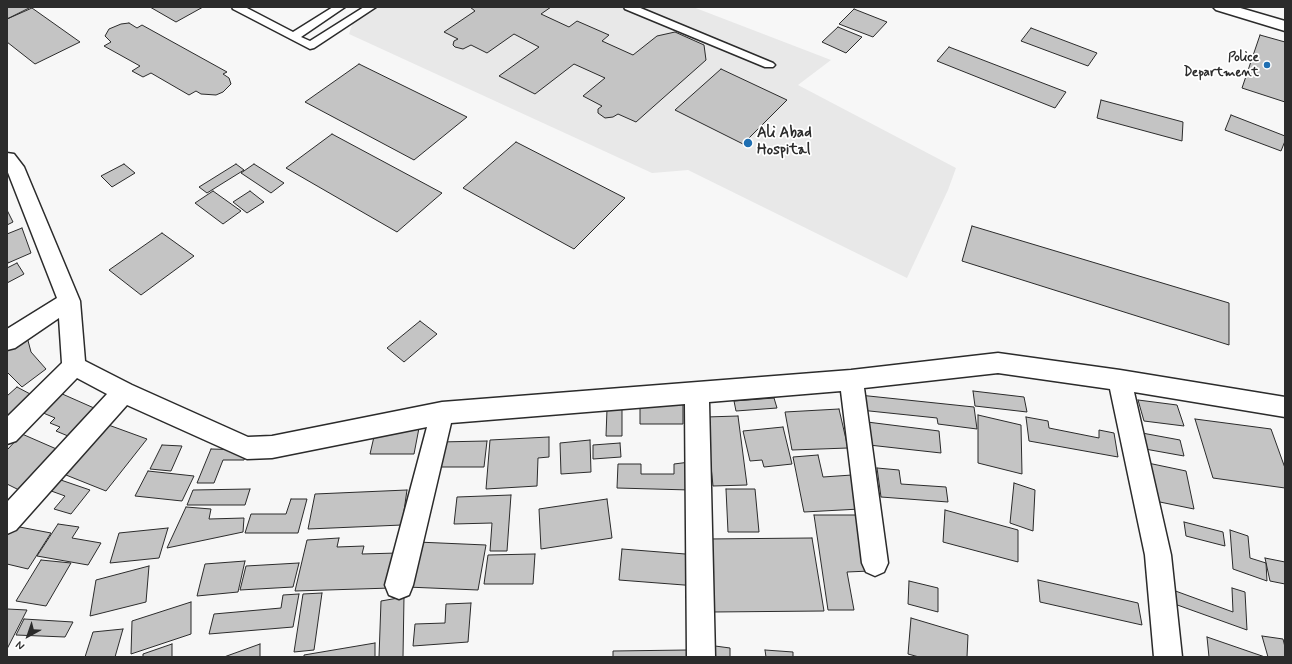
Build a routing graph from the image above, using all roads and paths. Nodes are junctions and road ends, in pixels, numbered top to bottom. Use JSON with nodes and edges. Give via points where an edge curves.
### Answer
{"nodes":[{"id":1,"x":238,"y":7,"type":"edge"},
{"id":2,"x":340,"y":7,"type":"edge"},
{"id":3,"x":371,"y":7,"type":"edge"},
{"id":4,"x":629,"y":7,"type":"edge"},
{"id":5,"x":1221,"y":7,"type":"edge"},
{"id":6,"x":1285,"y":26,"type":"edge"},
{"id":7,"x":292,"y":37,"type":"junction"},
{"id":8,"x":769,"y":65,"type":"dead end"},
{"id":9,"x":7,"y":159,"type":"edge"},
{"id":10,"x":68,"y":301,"type":"junction"},
{"id":11,"x":7,"y":341,"type":"edge"},
{"id":12,"x":74,"y":366,"type":"junction"},
{"id":13,"x":851,"y":380,"type":"junction"},
{"id":14,"x":1120,"y":380,"type":"junction"},
{"id":15,"x":124,"y":392,"type":"junction"},
{"id":16,"x":697,"y":393,"type":"junction"},
{"id":17,"x":1285,"y":407,"type":"edge"},
{"id":18,"x":442,"y":413,"type":"junction"},
{"id":19,"x":7,"y":433,"type":"edge"},
{"id":20,"x":7,"y":521,"type":"edge"},
{"id":21,"x":875,"y":563,"type":"dead end"},
{"id":22,"x":399,"y":585,"type":"dead end"},
{"id":23,"x":701,"y":657,"type":"edge"},
{"id":24,"x":1168,"y":657,"type":"edge"}],
"edges":[{"from":1,"to":7,"type":"lane"},
{"from":2,"to":7,"type":"lane"},
{"from":3,"to":7,"type":"lane","via":[[310,46]]},
{"from":4,"to":8,"type":"lane"},
{"from":5,"to":6,"type":"street"},
{"from":9,"to":10,"type":"street","via":[[15,167]]},
{"from":10,"to":11,"type":"street"},
{"from":10,"to":12,"type":"street"},
{"from":12,"to":15,"type":"street"},
{"from":12,"to":19,"type":"street"},
{"from":13,"to":14,"type":"street","via":[[998,363]]},
{"from":13,"to":16,"type":"street"},
{"from":13,"to":21,"type":"street"},
{"from":14,"to":17,"type":"street"},
{"from":14,"to":24,"type":"street","via":[[1158,555]]},
{"from":15,"to":18,"type":"street","via":[[247,448],[272,447]]},
{"from":15,"to":20,"type":"street"},
{"from":16,"to":18,"type":"street"},
{"from":16,"to":23,"type":"street"},
{"from":18,"to":22,"type":"street"}]}
